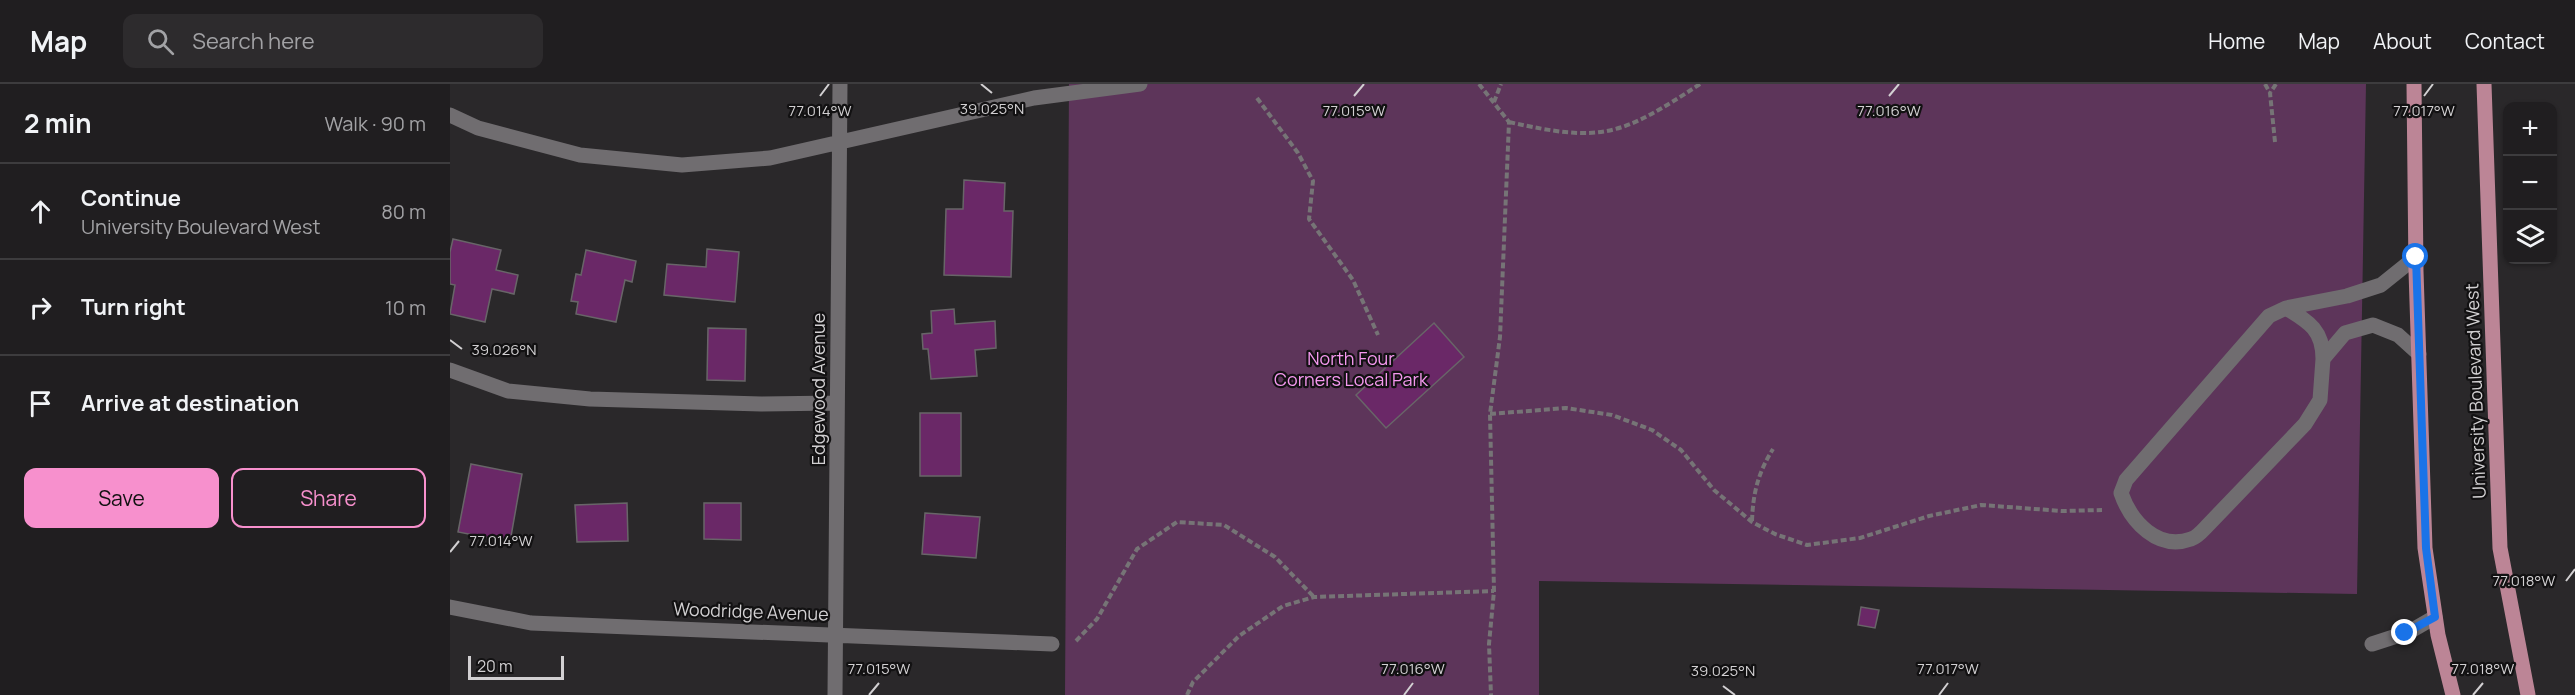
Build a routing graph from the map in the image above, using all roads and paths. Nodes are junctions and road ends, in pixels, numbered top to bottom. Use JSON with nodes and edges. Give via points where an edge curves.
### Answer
{"nodes":[{"id":1,"x":840,"y":84,"type":"edge"},
{"id":2,"x":1140,"y":84,"type":"edge"},
{"id":3,"x":1479,"y":84,"type":"edge"},
{"id":4,"x":1501,"y":84,"type":"edge"},
{"id":5,"x":1700,"y":84,"type":"edge"},
{"id":6,"x":2265,"y":84,"type":"edge"},
{"id":7,"x":2276,"y":84,"type":"edge"},
{"id":8,"x":2414,"y":84,"type":"edge"},
{"id":9,"x":2484,"y":84,"type":"edge"},
{"id":10,"x":2270,"y":93,"type":"junction"},
{"id":11,"x":1257,"y":98,"type":"dead end"},
{"id":12,"x":1494,"y":103,"type":"junction"},
{"id":13,"x":450,"y":115,"type":"edge"},
{"id":14,"x":1509,"y":122,"type":"junction"},
{"id":15,"x":839,"y":141,"type":"junction"},
{"id":16,"x":2275,"y":142,"type":"dead end"},
{"id":17,"x":2416,"y":257,"type":"junction"},
{"id":18,"x":2286,"y":308,"type":"junction"},
{"id":19,"x":1378,"y":334,"type":"dead end"},
{"id":20,"x":2419,"y":354,"type":"junction"},
{"id":21,"x":2323,"y":359,"type":"junction"},
{"id":22,"x":450,"y":370,"type":"edge"},
{"id":23,"x":837,"y":403,"type":"junction"},
{"id":24,"x":1490,"y":414,"type":"junction"},
{"id":25,"x":1773,"y":449,"type":"dead end"},
{"id":26,"x":2127,"y":510,"type":"junction"},
{"id":27,"x":1752,"y":522,"type":"junction"},
{"id":28,"x":1494,"y":591,"type":"junction"},
{"id":29,"x":1314,"y":597,"type":"junction"},
{"id":30,"x":450,"y":607,"type":"edge"},
{"id":31,"x":2435,"y":617,"type":"junction"},
{"id":32,"x":836,"y":634,"type":"junction"},
{"id":33,"x":1052,"y":644,"type":"joint"},
{"id":34,"x":2372,"y":644,"type":"dead end"},
{"id":35,"x":835,"y":695,"type":"edge"},
{"id":36,"x":1187,"y":695,"type":"edge"},
{"id":37,"x":1491,"y":695,"type":"edge"},
{"id":38,"x":2453,"y":695,"type":"edge"},
{"id":39,"x":2528,"y":695,"type":"edge"}],
"edges":[{"from":1,"to":15,"type":"street","name":"Edgewood Avenue"},
{"from":2,"to":15,"type":"street","via":[[1034,98]]},
{"from":3,"to":12,"type":"path"},
{"from":4,"to":12,"type":"path"},
{"from":5,"to":14,"type":"path","via":[[1653,114],[1610,132],[1572,135]]},
{"from":6,"to":10,"type":"path"},
{"from":7,"to":10,"type":"path"},
{"from":8,"to":17,"type":"main road"},
{"from":9,"to":39,"type":"main road","name":"University Boulevard West","via":[[2500,548]]},
{"from":10,"to":16,"type":"path"},
{"from":11,"to":19,"type":"path","via":[[1306,167],[1313,181],[1309,219],[1353,280]]},
{"from":12,"to":14,"type":"path"},
{"from":13,"to":15,"type":"street","via":[[478,128],[580,155],[682,165],[770,158]]},
{"from":14,"to":24,"type":"path","via":[[1500,337]]},
{"from":15,"to":23,"type":"street","name":"Edgewood Avenue"},
{"from":17,"to":18,"type":"street","via":[[2381,285]]},
{"from":17,"to":20,"type":"main road"},
{"from":18,"to":21,"type":"street","via":[[2308,321],[2323,341]]},
{"from":18,"to":26,"type":"street","via":[[2269,316],[2126,480],[2121,493]]},
{"from":20,"to":21,"type":"street","via":[[2398,335],[2373,326],[2345,333]]},
{"from":20,"to":31,"type":"main road","via":[[2426,548]]},
{"from":21,"to":26,"type":"street","via":[[2320,399],[2305,424],[2193,539],[2164,542]]},
{"from":22,"to":23,"type":"street","via":[[508,391],[590,399]]},
{"from":23,"to":32,"type":"street","name":"Edgewood Avenue"},
{"from":24,"to":27,"type":"path","via":[[1566,408],[1612,415],[1652,430],[1681,450],[1714,490]]},
{"from":24,"to":28,"type":"path"},
{"from":25,"to":27,"type":"path","via":[[1761,468],[1753,495]]},
{"from":26,"to":27,"type":"path","via":[[2055,511],[1981,505],[1929,516],[1860,538],[1807,545]]},
{"from":28,"to":29,"type":"path"},
{"from":28,"to":37,"type":"path","via":[[1489,644]]},
{"from":29,"to":33,"type":"path","via":[[1275,557],[1224,525],[1177,522],[1137,549],[1097,619],[1071,646],[1057,653]]},
{"from":29,"to":36,"type":"path","via":[[1283,606],[1239,636],[1193,682]]},
{"from":30,"to":32,"type":"street","name":"Woodridge Avenue","via":[[531,623]]},
{"from":31,"to":34,"type":"street","via":[[2409,632]]},
{"from":31,"to":38,"type":"main road"},
{"from":32,"to":33,"type":"street","name":"Woodridge Avenue"},
{"from":32,"to":35,"type":"street","name":"Edgewood Avenue"}]}
